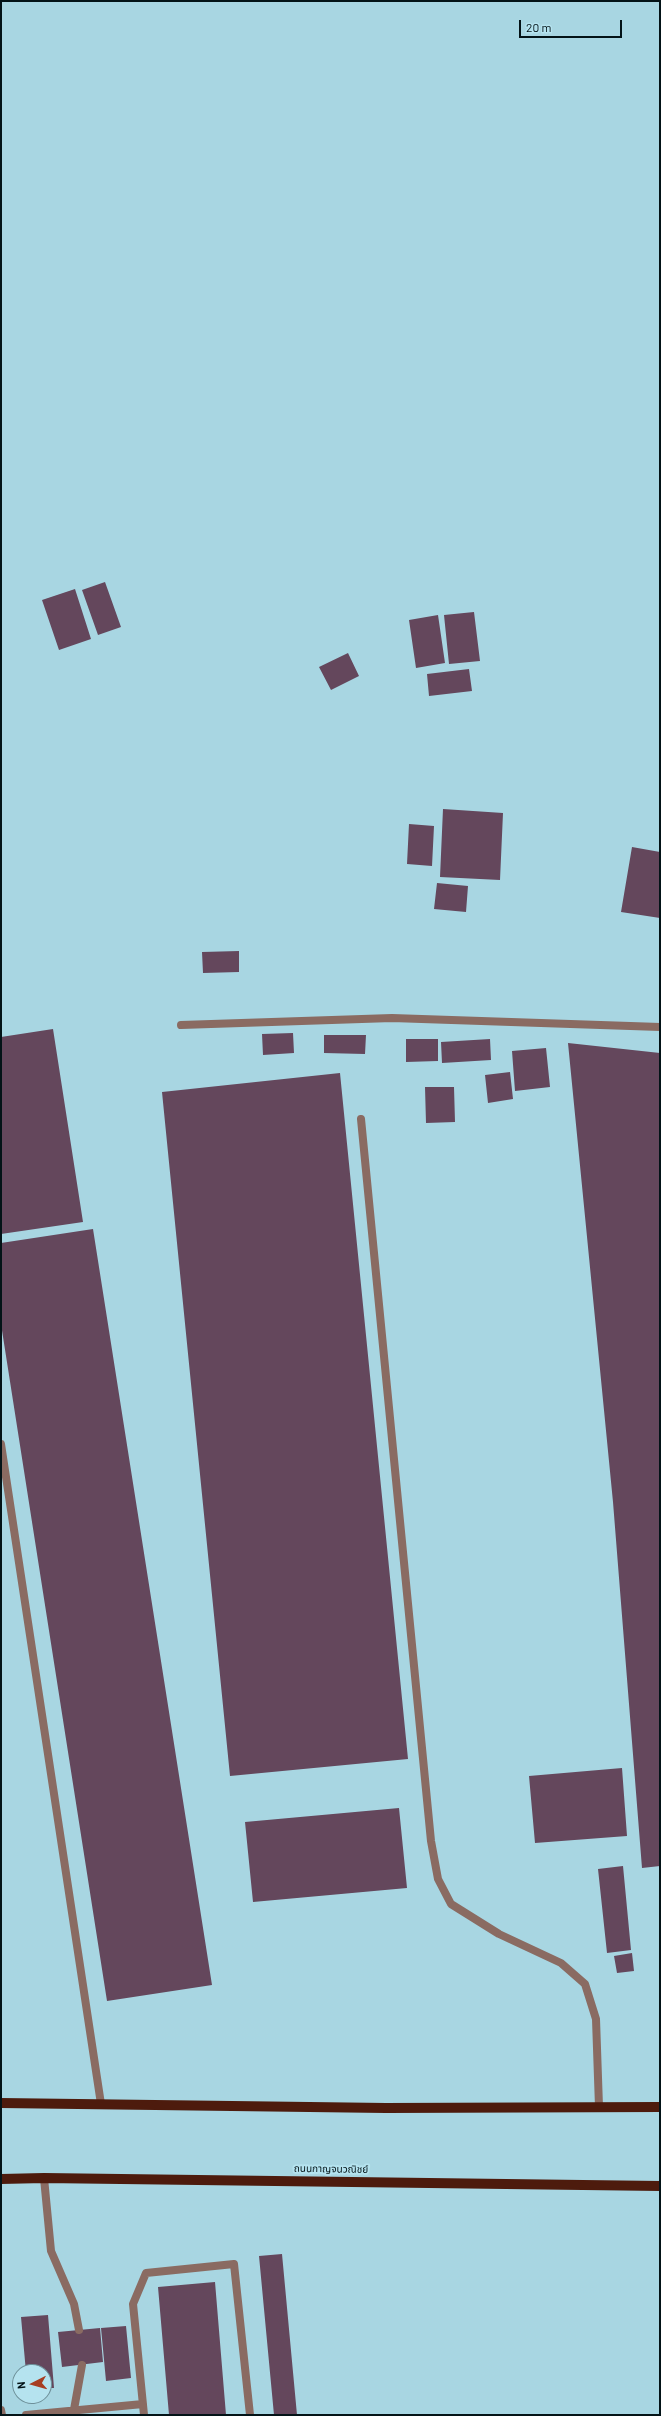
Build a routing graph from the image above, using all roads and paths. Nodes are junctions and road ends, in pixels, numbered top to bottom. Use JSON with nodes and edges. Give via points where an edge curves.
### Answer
{"nodes":[{"id":1,"x":180,"y":1025,"type":"dead end"},
{"id":2,"x":660,"y":1027,"type":"edge"},
{"id":3,"x":361,"y":1119,"type":"dead end"},
{"id":4,"x":1,"y":1444,"type":"edge"},
{"id":5,"x":1,"y":2103,"type":"edge"},
{"id":6,"x":101,"y":2104,"type":"junction"},
{"id":7,"x":660,"y":2107,"type":"edge"},
{"id":8,"x":599,"y":2108,"type":"junction"},
{"id":9,"x":44,"y":2178,"type":"junction"},
{"id":10,"x":1,"y":2179,"type":"edge"},
{"id":11,"x":660,"y":2186,"type":"edge"},
{"id":12,"x":79,"y":2330,"type":"dead end"},
{"id":13,"x":82,"y":2365,"type":"dead end"},
{"id":14,"x":143,"y":2404,"type":"junction"},
{"id":15,"x":1,"y":2410,"type":"edge"},
{"id":16,"x":73,"y":2414,"type":"edge"},
{"id":17,"x":2,"y":2415,"type":"edge"},
{"id":18,"x":26,"y":2415,"type":"edge"},
{"id":19,"x":144,"y":2415,"type":"edge"},
{"id":20,"x":250,"y":2415,"type":"edge"}],
"edges":[{"from":1,"to":2,"type":"street","via":[[392,1018]]},
{"from":3,"to":8,"type":"street","via":[[431,1841],[438,1879],[451,1904],[499,1934],[561,1963],[585,1984],[596,2019]]},
{"from":4,"to":6,"type":"street"},
{"from":5,"to":6,"type":"main road"},
{"from":6,"to":8,"type":"main road"},
{"from":7,"to":8,"type":"main road"},
{"from":9,"to":10,"type":"main road","name":"ถนนกาญจนวณิชย์"},
{"from":9,"to":11,"type":"main road","name":"ถนนกาญจนวณิชย์"},
{"from":9,"to":12,"type":"street","via":[[52,2251],[74,2304]]},
{"from":13,"to":16,"type":"street"},
{"from":14,"to":16,"type":"street"},
{"from":14,"to":19,"type":"street"},
{"from":14,"to":20,"type":"street","via":[[133,2304],[146,2273],[234,2264]]},
{"from":15,"to":17,"type":"street"},
{"from":16,"to":18,"type":"street"}]}
